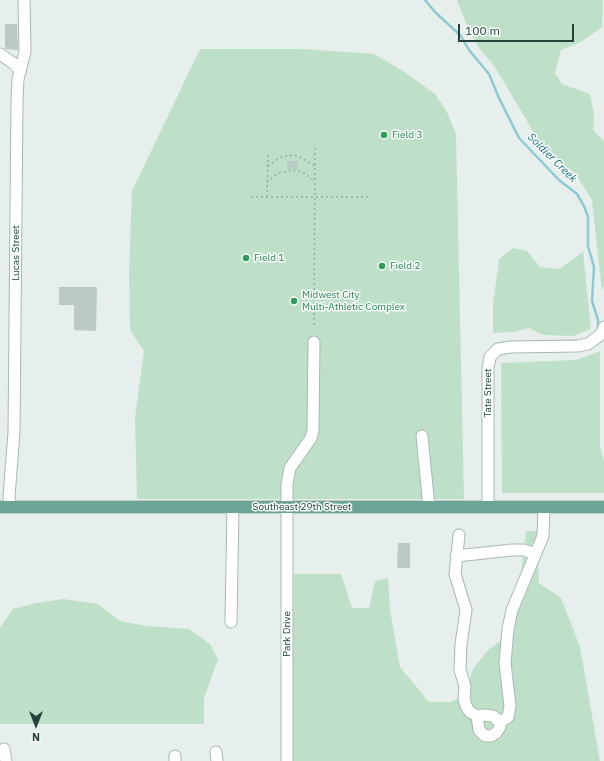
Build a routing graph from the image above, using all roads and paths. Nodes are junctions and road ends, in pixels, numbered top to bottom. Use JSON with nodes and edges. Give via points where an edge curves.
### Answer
{"nodes":[{"id":1,"x":24,"y":0,"type":"edge"},
{"id":2,"x":0,"y":54,"type":"edge"},
{"id":3,"x":20,"y":70,"type":"junction"},
{"id":4,"x":316,"y":148,"type":"dead end"},
{"id":5,"x":268,"y":155,"type":"dead end"},
{"id":6,"x":268,"y":166,"type":"junction"},
{"id":7,"x":315,"y":166,"type":"junction"},
{"id":8,"x":268,"y":182,"type":"junction"},
{"id":9,"x":315,"y":182,"type":"junction"},
{"id":10,"x":251,"y":197,"type":"dead end"},
{"id":11,"x":267,"y":197,"type":"junction"},
{"id":12,"x":368,"y":197,"type":"dead end"},
{"id":13,"x":315,"y":198,"type":"junction"},
{"id":14,"x":314,"y":325,"type":"dead end"},
{"id":15,"x":604,"y":327,"type":"edge"},
{"id":16,"x":314,"y":342,"type":"dead end"},
{"id":17,"x":422,"y":436,"type":"dead end"},
{"id":18,"x":5,"y":507,"type":"edge"},
{"id":19,"x":233,"y":507,"type":"junction"},
{"id":20,"x":286,"y":507,"type":"junction"},
{"id":21,"x":429,"y":507,"type":"junction"},
{"id":22,"x":488,"y":507,"type":"junction"},
{"id":23,"x":544,"y":507,"type":"junction"},
{"id":24,"x":604,"y":507,"type":"edge"},
{"id":25,"x":459,"y":535,"type":"dead end"},
{"id":26,"x":536,"y":554,"type":"junction"},
{"id":27,"x":456,"y":556,"type":"junction"},
{"id":28,"x":231,"y":622,"type":"dead end"},
{"id":29,"x":477,"y":716,"type":"junction"},
{"id":30,"x":500,"y":722,"type":"junction"},
{"id":31,"x":4,"y":749,"type":"dead end"},
{"id":32,"x":6,"y":761,"type":"edge"},
{"id":33,"x":287,"y":761,"type":"edge"}],
"edges":[{"from":1,"to":3,"type":"street","name":"Lucas Street","via":[[25,52]]},
{"from":2,"to":3,"type":"street"},
{"from":3,"to":18,"type":"street","name":"Lucas Street","via":[[17,100],[14,433],[9,496]]},
{"from":4,"to":7,"type":"path"},
{"from":5,"to":6,"type":"path"},
{"from":6,"to":7,"type":"path","via":[[280,157],[300,156]]},
{"from":6,"to":8,"type":"path"},
{"from":7,"to":9,"type":"path"},
{"from":8,"to":9,"type":"path","via":[[278,173],[293,170],[306,174]]},
{"from":8,"to":11,"type":"path"},
{"from":9,"to":13,"type":"path"},
{"from":10,"to":11,"type":"path"},
{"from":11,"to":13,"type":"path"},
{"from":12,"to":13,"type":"path"},
{"from":13,"to":14,"type":"path"},
{"from":15,"to":22,"type":"street","name":"Tate Street","via":[[603,332],[588,344],[511,347],[498,349],[490,357]]},
{"from":16,"to":20,"type":"street","name":"Park Drive","via":[[313,430],[311,438],[290,468]]},
{"from":17,"to":21,"type":"street"},
{"from":18,"to":19,"type":"main road","name":"Southeast 29th Street"},
{"from":19,"to":20,"type":"main road","name":"Southeast 29th Street"},
{"from":19,"to":28,"type":"street"},
{"from":20,"to":21,"type":"main road","name":"Southeast 29th Street"},
{"from":20,"to":33,"type":"street","name":"Park Drive"},
{"from":21,"to":22,"type":"main road","name":"Southeast 29th Street"},
{"from":22,"to":23,"type":"main road","name":"Southeast 29th Street"},
{"from":23,"to":24,"type":"main road","name":"Southeast 29th Street"},
{"from":23,"to":26,"type":"street","via":[[542,536]]},
{"from":25,"to":27,"type":"street"},
{"from":26,"to":27,"type":"street","via":[[512,550]]},
{"from":26,"to":30,"type":"street","via":[[512,610],[505,663],[510,706],[508,717]]},
{"from":27,"to":29,"type":"street","via":[[455,574],[466,610],[460,670],[465,686],[466,706]]},
{"from":29,"to":30,"type":"street","via":[[493,716]]},
{"from":29,"to":30,"type":"street","via":[[479,730],[485,736],[491,736],[496,732]]},
{"from":31,"to":32,"type":"street"}]}
